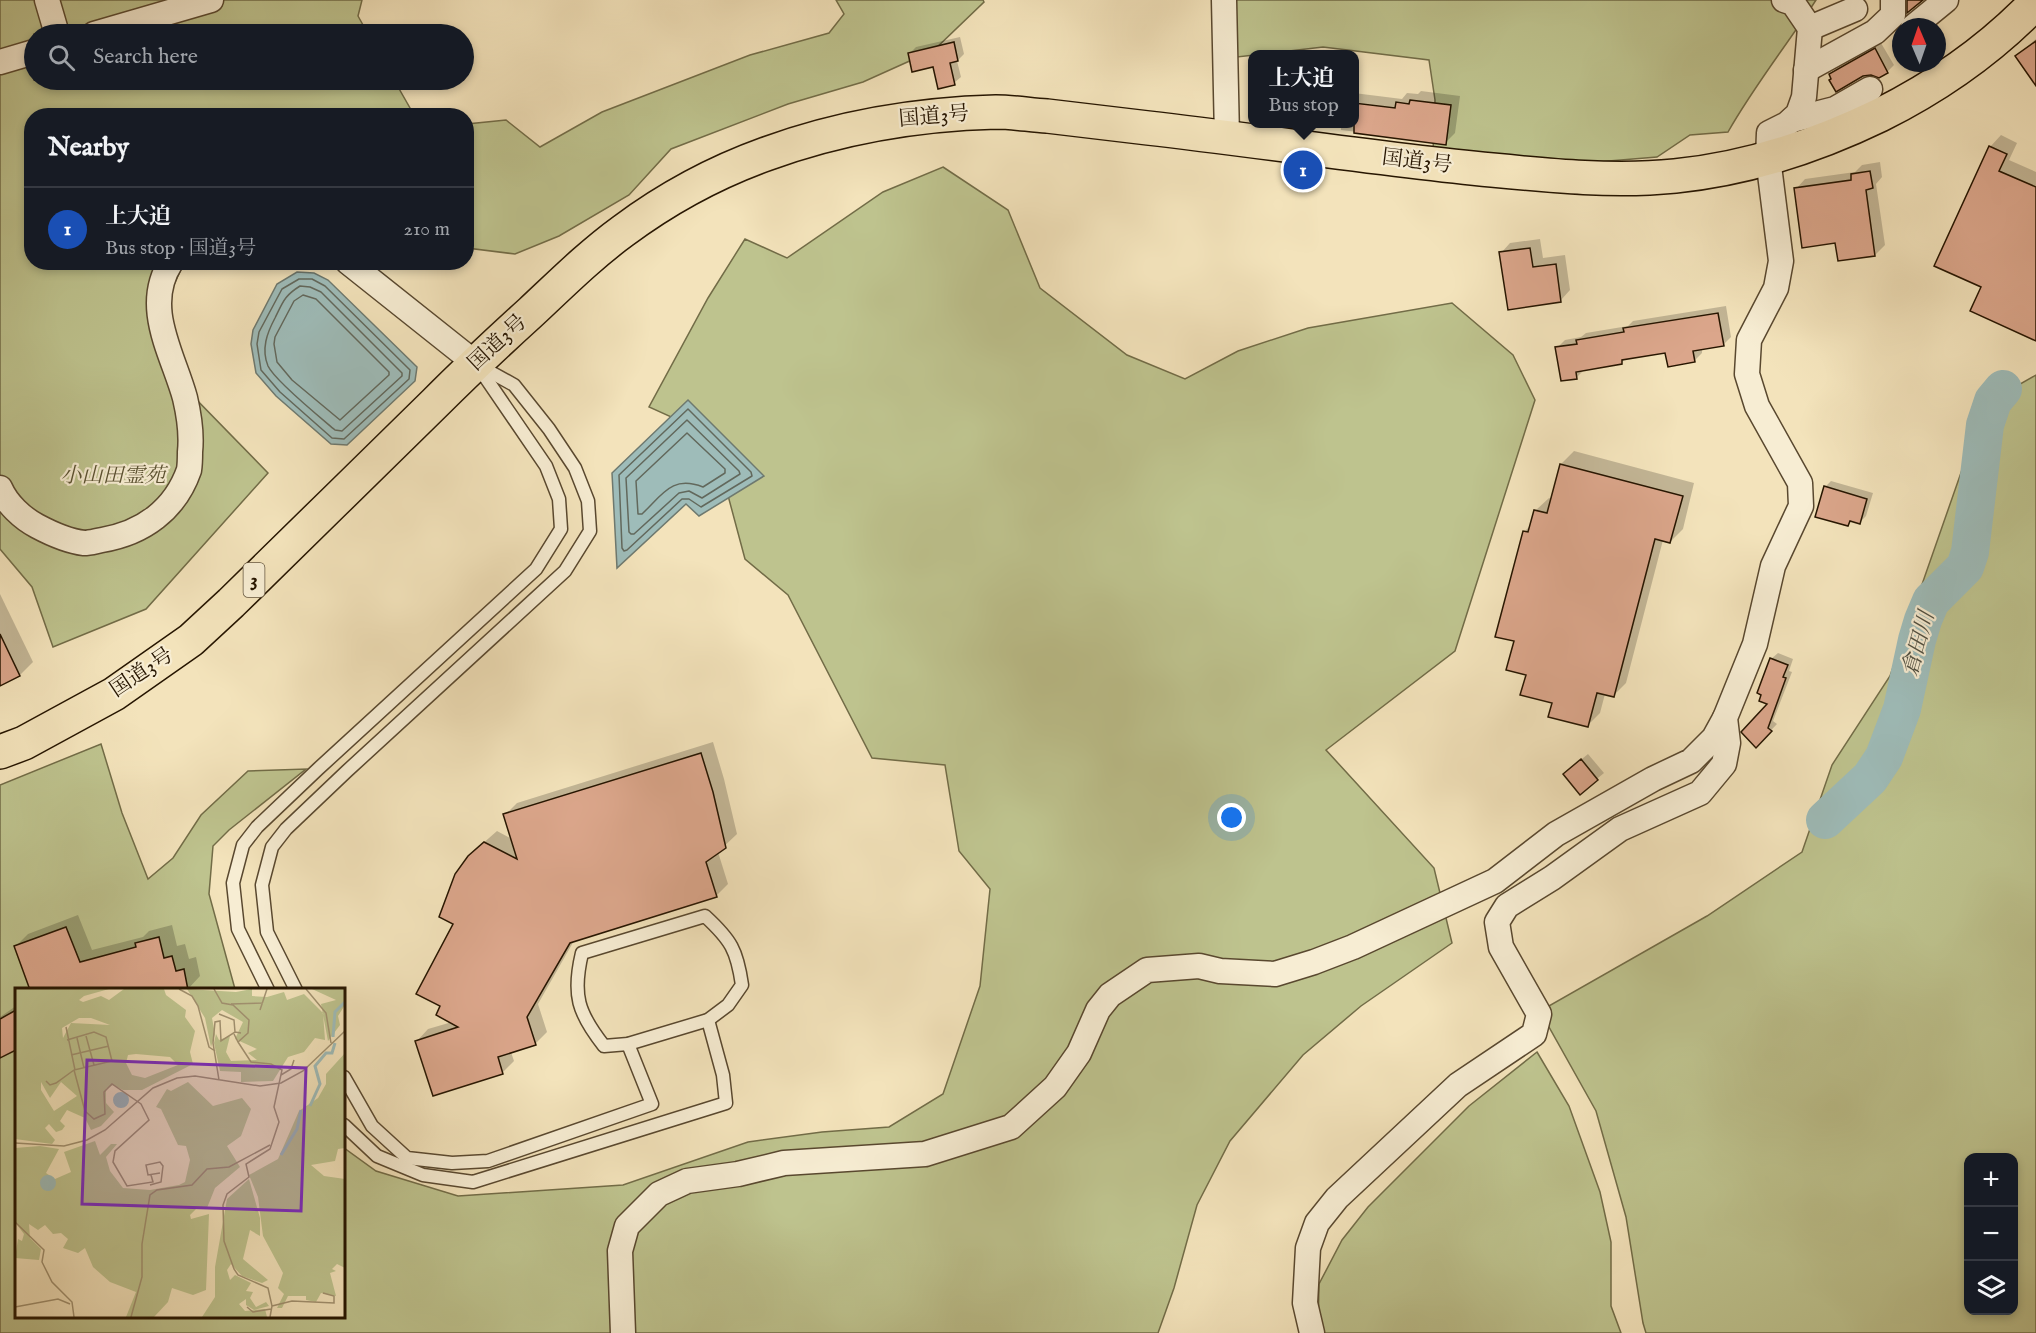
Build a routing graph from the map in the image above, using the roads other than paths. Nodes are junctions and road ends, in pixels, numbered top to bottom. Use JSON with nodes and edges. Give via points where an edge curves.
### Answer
{"nodes":[{"id":1,"x":47,"y":0,"type":"edge"},
{"id":2,"x":210,"y":0,"type":"edge"},
{"id":3,"x":1224,"y":0,"type":"edge"},
{"id":4,"x":1784,"y":0,"type":"edge"},
{"id":5,"x":1946,"y":0,"type":"edge"},
{"id":6,"x":2036,"y":2,"type":"edge"},
{"id":7,"x":1855,"y":9,"type":"dead end"},
{"id":8,"x":1903,"y":17,"type":"edge"},
{"id":9,"x":54,"y":24,"type":"edge"},
{"id":10,"x":128,"y":24,"type":"edge"},
{"id":11,"x":1810,"y":28,"type":"junction"},
{"id":12,"x":24,"y":55,"type":"edge"},
{"id":13,"x":0,"y":62,"type":"edge"},
{"id":14,"x":1806,"y":70,"type":"junction"},
{"id":15,"x":1870,"y":89,"type":"dead end"},
{"id":16,"x":1792,"y":120,"type":"junction"},
{"id":17,"x":1227,"y":137,"type":"junction"},
{"id":18,"x":1768,"y":158,"type":"junction"},
{"id":19,"x":168,"y":270,"type":"edge"},
{"id":20,"x":358,"y":270,"type":"edge"},
{"id":21,"x":475,"y":363,"type":"junction"},
{"id":22,"x":0,"y":488,"type":"edge"},
{"id":23,"x":1725,"y":718,"type":"junction"},
{"id":24,"x":0,"y":752,"type":"edge"},
{"id":25,"x":267,"y":988,"type":"edge"},
{"id":26,"x":295,"y":988,"type":"edge"},
{"id":27,"x":708,"y":1020,"type":"junction"},
{"id":28,"x":628,"y":1044,"type":"junction"},
{"id":29,"x":345,"y":1079,"type":"edge"},
{"id":30,"x":345,"y":1126,"type":"edge"},
{"id":31,"x":623,"y":1333,"type":"edge"},
{"id":32,"x":1312,"y":1333,"type":"edge"}],
"edges":[{"from":1,"to":9,"type":"street"},
{"from":2,"to":10,"type":"street"},
{"from":3,"to":17,"type":"street"},
{"from":4,"to":11,"type":"street","via":[[1793,3]]},
{"from":5,"to":8,"type":"street"},
{"from":6,"to":18,"type":"highway","name":"国道3号","number":"3","via":[[2004,33],[1907,101],[1860,124]]},
{"from":7,"to":11,"type":"street"},
{"from":8,"to":14,"type":"street"},
{"from":11,"to":14,"type":"street"},
{"from":12,"to":13,"type":"street"},
{"from":14,"to":16,"type":"street","via":[[1804,97]]},
{"from":15,"to":16,"type":"street","via":[[1835,109]]},
{"from":16,"to":18,"type":"street","via":[[1769,133]]},
{"from":17,"to":18,"type":"highway","name":"国道3号","number":"3","via":[[1437,165],[1608,178],[1672,177]]},
{"from":17,"to":21,"type":"highway","name":"国道3号","number":"3","via":[[1003,112],[944,114],[841,130],[765,154],[666,202],[582,264]]},
{"from":18,"to":23,"type":"street","via":[[1780,261],[1776,288],[1749,340],[1747,374],[1757,406],[1800,483],[1801,506],[1773,566],[1755,644]]},
{"from":19,"to":22,"type":"street","via":[[159,315],[192,433],[189,468],[177,496],[152,521],[123,537],[85,543],[55,536],[26,520]]},
{"from":20,"to":21,"type":"street"},
{"from":21,"to":24,"type":"highway","name":"国道3号","number":"3","via":[[190,640],[114,694]]},
{"from":21,"to":25,"type":"lane","via":[[546,466],[559,499],[561,529],[536,569],[318,768],[243,845],[233,883],[238,929]]},
{"from":21,"to":26,"type":"lane","via":[[514,385],[549,429],[575,468],[588,501],[590,531],[565,572],[347,771],[272,847],[262,885],[267,932]]},
{"from":23,"to":31,"type":"street","via":[[1714,738],[1691,761],[1556,834],[1495,881],[1353,947],[1275,974],[1198,966],[1147,970],[1110,995],[1098,1010],[1079,1053],[1055,1087],[1011,1127],[925,1154],[784,1163],[687,1181],[659,1194],[627,1226],[620,1251]]},
{"from":23,"to":32,"type":"street","via":[[1725,764],[1700,793],[1620,829],[1507,906],[1497,922],[1501,947],[1539,1014],[1534,1034],[1458,1086],[1337,1198],[1317,1223],[1308,1248],[1305,1303]]},
{"from":27,"to":28,"type":"lane"},
{"from":27,"to":28,"type":"lane","via":[[728,1005],[742,985],[738,958],[725,934],[705,916],[582,953],[578,999],[587,1024],[604,1046]]},
{"from":27,"to":30,"type":"lane","via":[[726,1102],[473,1182],[423,1175],[377,1156]]},
{"from":28,"to":29,"type":"lane","via":[[652,1104],[488,1161],[452,1163],[406,1158],[372,1126]]}]}
